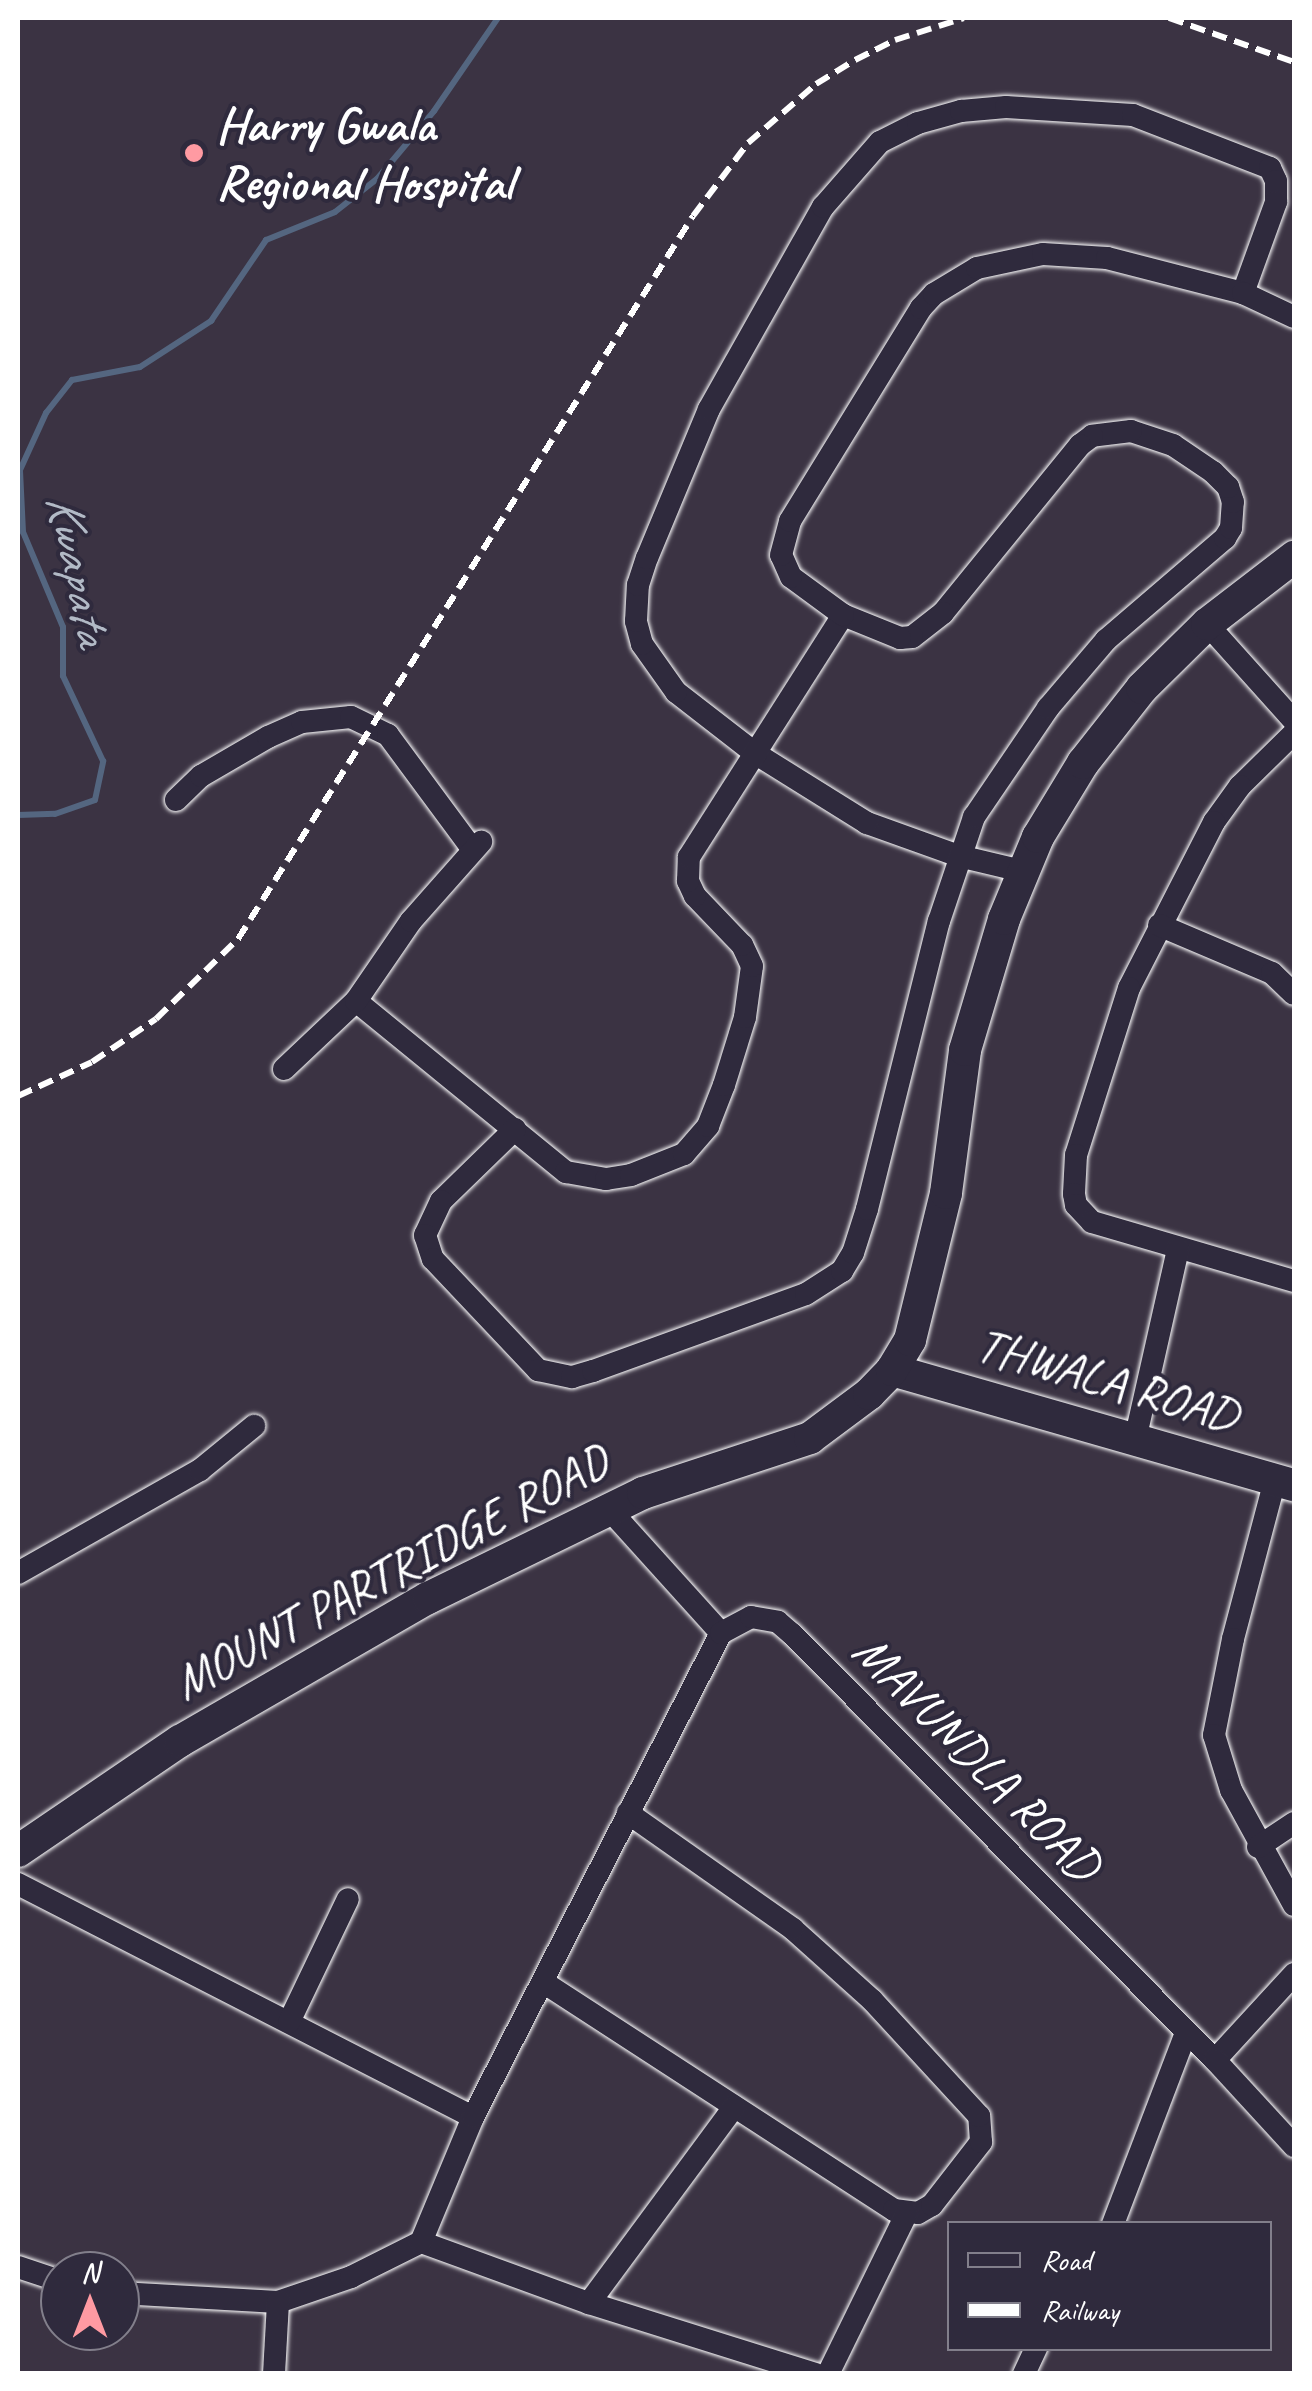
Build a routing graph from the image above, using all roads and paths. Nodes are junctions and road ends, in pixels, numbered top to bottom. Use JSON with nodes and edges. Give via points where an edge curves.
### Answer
{"nodes":[{"id":1,"x":1286,"y":189,"type":"edge"},
{"id":2,"x":1243,"y":294,"type":"junction"},
{"id":3,"x":1294,"y":317,"type":"edge"},
{"id":4,"x":1294,"y":558,"type":"edge"},
{"id":5,"x":843,"y":615,"type":"junction"},
{"id":6,"x":1207,"y":624,"type":"junction"},
{"id":7,"x":1294,"y":721,"type":"edge"},
{"id":8,"x":1294,"y":733,"type":"edge"},
{"id":9,"x":756,"y":754,"type":"junction"},
{"id":10,"x":176,"y":800,"type":"dead end"},
{"id":11,"x":959,"y":856,"type":"junction"},
{"id":12,"x":1022,"y":871,"type":"junction"},
{"id":13,"x":1159,"y":925,"type":"junction"},
{"id":14,"x":1294,"y":994,"type":"edge"},
{"id":15,"x":356,"y":1001,"type":"junction"},
{"id":16,"x":284,"y":1069,"type":"dead end"},
{"id":17,"x":515,"y":1129,"type":"junction"},
{"id":18,"x":1178,"y":1248,"type":"junction"},
{"id":19,"x":1294,"y":1281,"type":"edge"},
{"id":20,"x":892,"y":1370,"type":"junction"},
{"id":21,"x":254,"y":1426,"type":"dead end"},
{"id":22,"x":1135,"y":1440,"type":"junction"},
{"id":23,"x":1285,"y":1483,"type":"edge"},
{"id":24,"x":608,"y":1508,"type":"junction"},
{"id":25,"x":18,"y":1573,"type":"edge"},
{"id":26,"x":721,"y":1633,"type":"junction"},
{"id":27,"x":628,"y":1813,"type":"junction"},
{"id":28,"x":1294,"y":1823,"type":"edge"},
{"id":29,"x":1258,"y":1847,"type":"junction"},
{"id":30,"x":18,"y":1851,"type":"edge"},
{"id":31,"x":18,"y":1884,"type":"edge"},
{"id":32,"x":348,"y":1899,"type":"dead end"},
{"id":33,"x":1294,"y":1905,"type":"edge"},
{"id":34,"x":1294,"y":1974,"type":"edge"},
{"id":35,"x":543,"y":1982,"type":"junction"},
{"id":36,"x":288,"y":2022,"type":"junction"},
{"id":37,"x":1186,"y":2033,"type":"junction"},
{"id":38,"x":1215,"y":2060,"type":"junction"},
{"id":39,"x":734,"y":2107,"type":"junction"},
{"id":40,"x":474,"y":2116,"type":"junction"},
{"id":41,"x":1294,"y":2146,"type":"edge"},
{"id":42,"x":907,"y":2213,"type":"junction"},
{"id":43,"x":1114,"y":2221,"type":"edge"},
{"id":44,"x":421,"y":2242,"type":"junction"},
{"id":45,"x":140,"y":2294,"type":"edge"},
{"id":46,"x":278,"y":2302,"type":"junction"},
{"id":47,"x":589,"y":2303,"type":"junction"},
{"id":48,"x":1035,"y":2351,"type":"edge"},
{"id":49,"x":274,"y":2374,"type":"edge"},
{"id":50,"x":816,"y":2374,"type":"edge"},
{"id":51,"x":828,"y":2374,"type":"edge"},
{"id":52,"x":1024,"y":2374,"type":"edge"}],
"edges":[{"from":1,"to":2,"type":"street"},
{"from":1,"to":9,"type":"street","via":[[1270,168],[1187,133],[1132,115],[1059,107],[960,111],[918,123],[880,142],[852,171],[777,283],[709,409],[638,585],[636,621],[658,670]]},
{"from":2,"to":3,"type":"street"},
{"from":2,"to":5,"type":"street","via":[[1106,258],[1042,254],[976,268],[934,294],[782,539],[791,577]]},
{"from":4,"to":6,"type":"street","name":"MOUNT PARTRIDGE ROAD"},
{"from":5,"to":9,"type":"street"},
{"from":5,"to":11,"type":"street","via":[[900,638],[923,630],[1092,436],[1130,432],[1161,441],[1192,454],[1228,487],[1234,514],[1225,538],[1106,640],[1048,708],[974,817]]},
{"from":6,"to":7,"type":"street"},
{"from":6,"to":12,"type":"street","name":"MOUNT PARTRIDGE ROAD","via":[[1142,688],[1083,762]]},
{"from":8,"to":13,"type":"street","via":[[1214,822]]},
{"from":9,"to":11,"type":"street","via":[[867,823]]},
{"from":9,"to":17,"type":"street","via":[[686,868],[694,896],[742,945],[752,966],[745,1017],[708,1126],[684,1154],[606,1179],[566,1172]]},
{"from":10,"to":15,"type":"street","via":[[201,776],[302,722],[351,717],[388,736],[478,845],[411,921]]},
{"from":11,"to":12,"type":"street"},
{"from":11,"to":17,"type":"street","via":[[867,1209],[853,1253],[831,1280],[593,1371],[556,1376],[538,1370],[433,1259],[425,1235],[442,1201]]},
{"from":12,"to":20,"type":"street","name":"MOUNT PARTRIDGE ROAD","via":[[965,1050],[946,1193],[910,1340]]},
{"from":13,"to":14,"type":"street","via":[[1272,973]]},
{"from":13,"to":18,"type":"street","via":[[1105,1053],[1076,1155],[1076,1205],[1092,1222]]},
{"from":15,"to":16,"type":"street"},
{"from":15,"to":17,"type":"street"},
{"from":18,"to":19,"type":"street"},
{"from":18,"to":22,"type":"street"},
{"from":20,"to":22,"type":"street","name":"THWALA ROAD"},
{"from":20,"to":24,"type":"street","name":"MOUNT PARTRIDGE ROAD","via":[[810,1438]]},
{"from":21,"to":25,"type":"street","via":[[200,1470]]},
{"from":22,"to":23,"type":"street","name":"THWALA ROAD"},
{"from":23,"to":29,"type":"street","via":[[1233,1639],[1214,1734]]},
{"from":24,"to":26,"type":"street"},
{"from":24,"to":30,"type":"street","name":"MOUNT PARTRIDGE ROAD","via":[[428,1598],[180,1740]]},
{"from":26,"to":27,"type":"street"},
{"from":26,"to":37,"type":"street","name":"MAVUNDLA ROAD","via":[[752,1617],[778,1622],[792,1634]]},
{"from":27,"to":35,"type":"street"},
{"from":27,"to":42,"type":"street","via":[[793,1930],[872,2000],[979,2116],[981,2142],[970,2158],[932,2205]]},
{"from":28,"to":29,"type":"street"},
{"from":29,"to":33,"type":"street"},
{"from":31,"to":36,"type":"street"},
{"from":32,"to":36,"type":"street"},
{"from":34,"to":38,"type":"street"},
{"from":35,"to":39,"type":"street"},
{"from":35,"to":40,"type":"street"},
{"from":36,"to":40,"type":"street"},
{"from":37,"to":38,"type":"street","name":"MAVUNDLA ROAD"},
{"from":37,"to":43,"type":"street"},
{"from":38,"to":41,"type":"street","name":"MAVUNDLA ROAD"},
{"from":39,"to":42,"type":"street"},
{"from":39,"to":47,"type":"street"},
{"from":40,"to":44,"type":"street"},
{"from":42,"to":51,"type":"street"},
{"from":44,"to":46,"type":"street","via":[[351,2277]]},
{"from":44,"to":47,"type":"street"},
{"from":45,"to":46,"type":"street"},
{"from":46,"to":49,"type":"street"},
{"from":47,"to":50,"type":"street"},
{"from":48,"to":52,"type":"street"}]}
